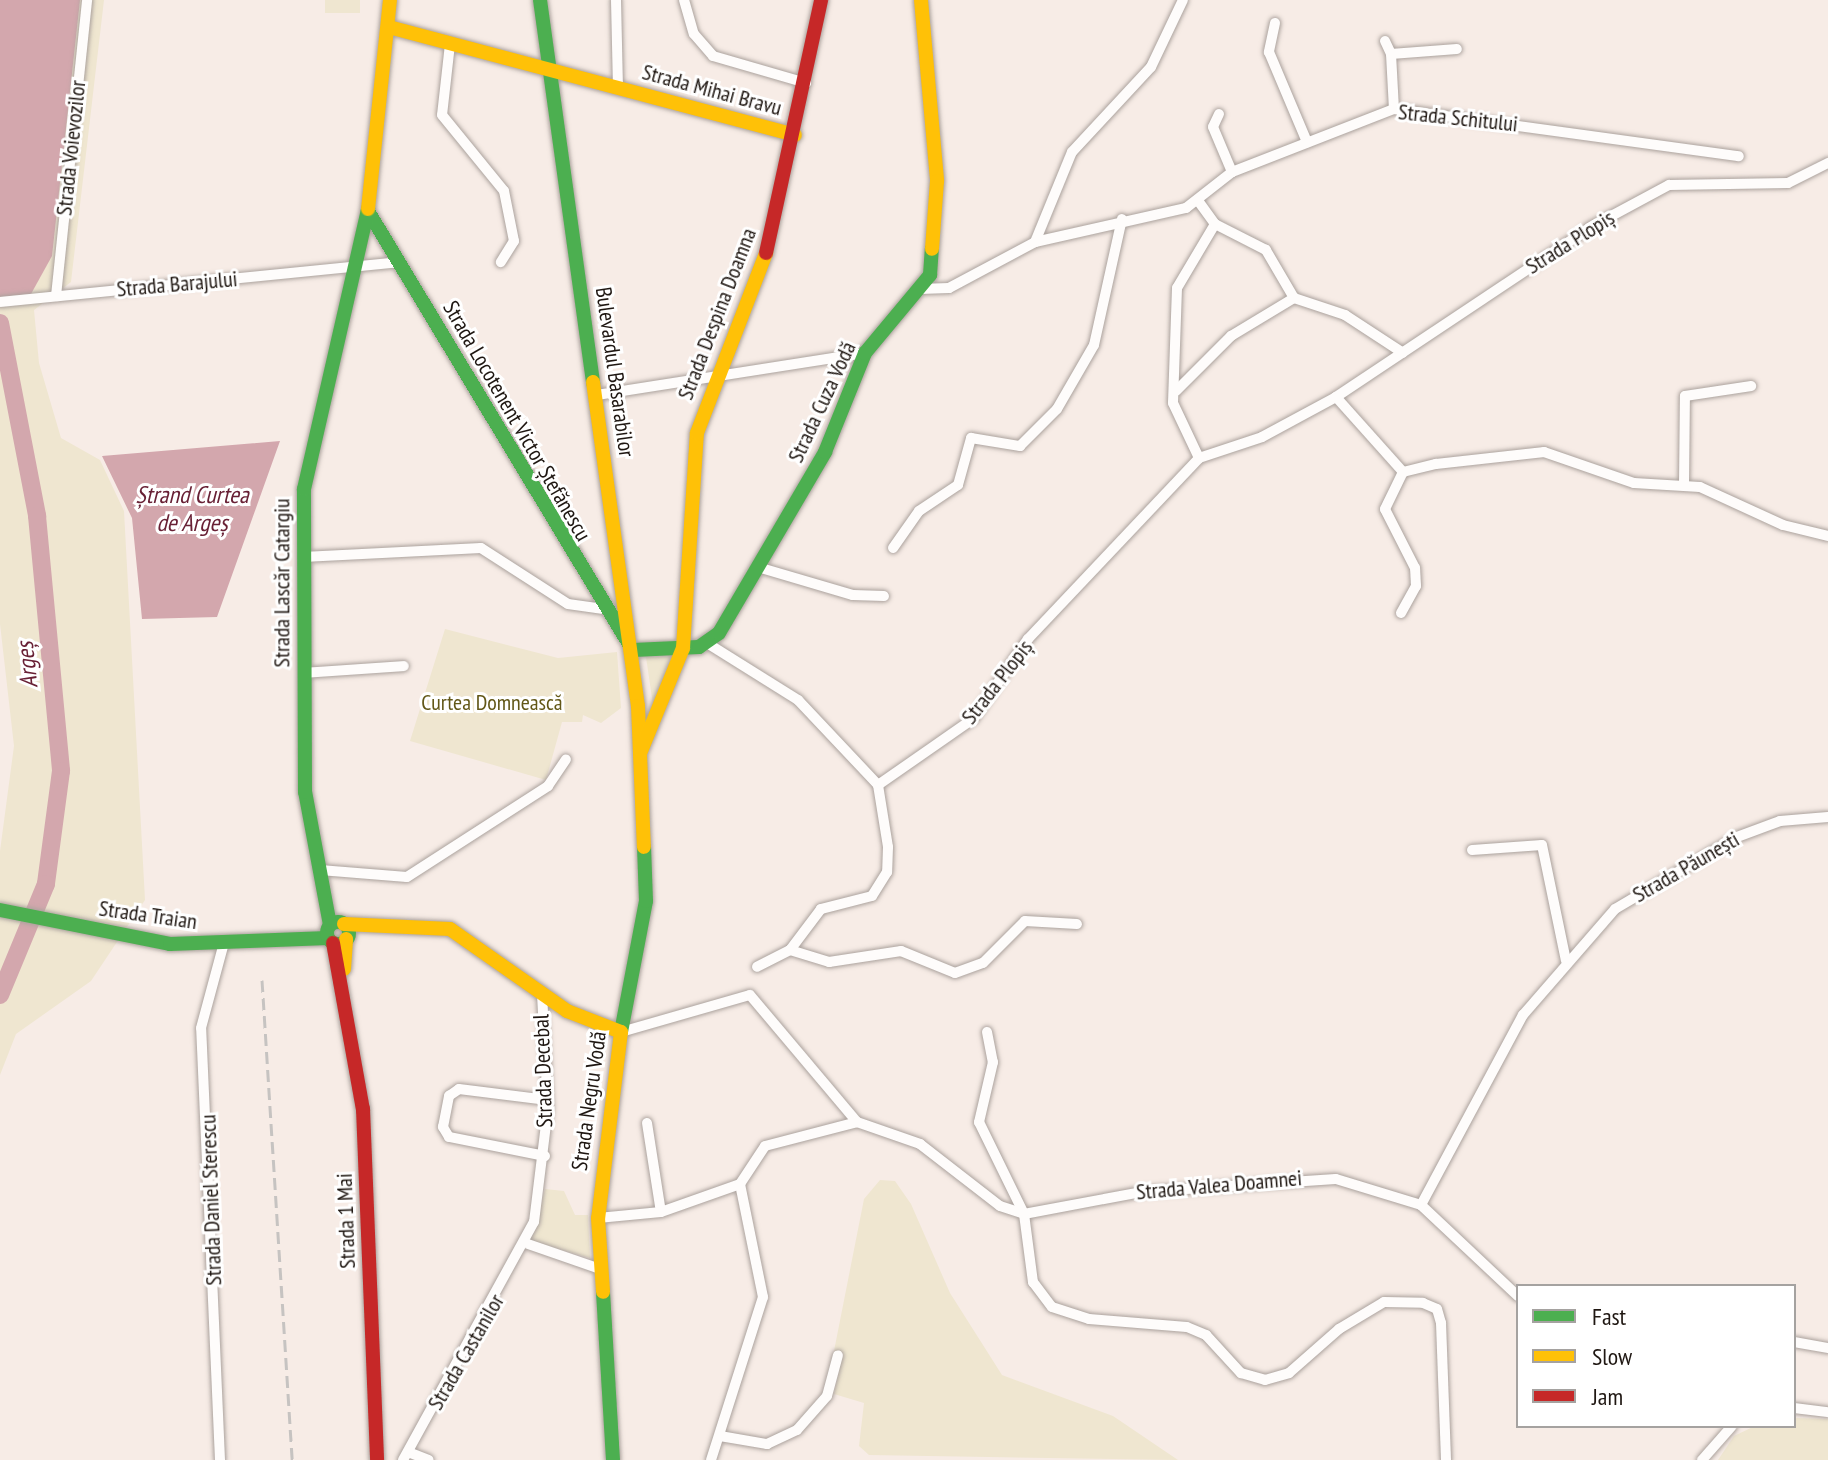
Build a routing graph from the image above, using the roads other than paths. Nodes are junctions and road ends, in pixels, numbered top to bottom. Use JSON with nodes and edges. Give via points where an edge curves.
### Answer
{"nodes":[{"id":1,"x":87,"y":0,"type":"edge"},
{"id":2,"x":390,"y":0,"type":"edge"},
{"id":3,"x":540,"y":0,"type":"edge"},
{"id":4,"x":616,"y":0,"type":"edge"},
{"id":5,"x":684,"y":0,"type":"edge"},
{"id":6,"x":821,"y":0,"type":"edge"},
{"id":7,"x":921,"y":0,"type":"edge"},
{"id":8,"x":1183,"y":0,"type":"edge"},
{"id":9,"x":1275,"y":23,"type":"dead end"},
{"id":10,"x":389,"y":27,"type":"junction"},
{"id":11,"x":1385,"y":41,"type":"dead end"},
{"id":12,"x":450,"y":44,"type":"junction"},
{"id":13,"x":1457,"y":49,"type":"dead end"},
{"id":14,"x":1391,"y":54,"type":"junction"},
{"id":15,"x":551,"y":71,"type":"junction"},
{"id":16,"x":806,"y":83,"type":"junction"},
{"id":17,"x":618,"y":88,"type":"junction"},
{"id":18,"x":1394,"y":109,"type":"junction"},
{"id":19,"x":1219,"y":114,"type":"dead end"},
{"id":20,"x":795,"y":135,"type":"junction"},
{"id":21,"x":1307,"y":142,"type":"junction"},
{"id":22,"x":1739,"y":156,"type":"dead end"},
{"id":23,"x":1828,"y":163,"type":"edge"},
{"id":24,"x":1232,"y":172,"type":"junction"},
{"id":25,"x":1199,"y":202,"type":"junction"},
{"id":26,"x":368,"y":211,"type":"junction"},
{"id":27,"x":1122,"y":219,"type":"junction"},
{"id":28,"x":1215,"y":224,"type":"junction"},
{"id":29,"x":1035,"y":242,"type":"junction"},
{"id":30,"x":398,"y":262,"type":"junction"},
{"id":31,"x":501,"y":262,"type":"dead end"},
{"id":32,"x":354,"y":269,"type":"junction"},
{"id":33,"x":920,"y":289,"type":"junction"},
{"id":34,"x":56,"y":296,"type":"junction"},
{"id":35,"x":1294,"y":298,"type":"junction"},
{"id":36,"x":0,"y":302,"type":"edge"},
{"id":37,"x":865,"y":353,"type":"junction"},
{"id":38,"x":1403,"y":353,"type":"junction"},
{"id":39,"x":714,"y":376,"type":"junction"},
{"id":40,"x":1751,"y":386,"type":"dead end"},
{"id":41,"x":1176,"y":391,"type":"junction"},
{"id":42,"x":597,"y":395,"type":"junction"},
{"id":43,"x":1336,"y":397,"type":"junction"},
{"id":44,"x":1199,"y":458,"type":"junction"},
{"id":45,"x":1403,"y":472,"type":"junction"},
{"id":46,"x":1684,"y":485,"type":"junction"},
{"id":47,"x":1828,"y":536,"type":"edge"},
{"id":48,"x":893,"y":548,"type":"dead end"},
{"id":49,"x":303,"y":557,"type":"junction"},
{"id":50,"x":761,"y":568,"type":"junction"},
{"id":51,"x":884,"y":596,"type":"dead end"},
{"id":52,"x":602,"y":609,"type":"junction"},
{"id":53,"x":1401,"y":613,"type":"dead end"},
{"id":54,"x":710,"y":645,"type":"junction"},
{"id":55,"x":683,"y":648,"type":"junction"},
{"id":56,"x":633,"y":650,"type":"junction"},
{"id":57,"x":404,"y":666,"type":"dead end"},
{"id":58,"x":304,"y":673,"type":"junction"},
{"id":59,"x":641,"y":751,"type":"junction"},
{"id":60,"x":566,"y":759,"type":"dead end"},
{"id":61,"x":878,"y":785,"type":"junction"},
{"id":62,"x":1828,"y":817,"type":"edge"},
{"id":63,"x":1472,"y":850,"type":"dead end"},
{"id":64,"x":320,"y":870,"type":"junction"},
{"id":65,"x":0,"y":910,"type":"edge"},
{"id":66,"x":1077,"y":924,"type":"dead end"},
{"id":67,"x":337,"y":932,"type":"junction"},
{"id":68,"x":224,"y":943,"type":"junction"},
{"id":69,"x":790,"y":950,"type":"junction"},
{"id":70,"x":1566,"y":961,"type":"junction"},
{"id":71,"x":757,"y":967,"type":"dead end"},
{"id":72,"x":542,"y":993,"type":"junction"},
{"id":73,"x":621,"y":1032,"type":"junction"},
{"id":74,"x":987,"y":1032,"type":"dead end"},
{"id":75,"x":547,"y":1100,"type":"junction"},
{"id":76,"x":857,"y":1122,"type":"junction"},
{"id":77,"x":647,"y":1123,"type":"dead end"},
{"id":78,"x":545,"y":1156,"type":"junction"},
{"id":79,"x":740,"y":1184,"type":"junction"},
{"id":80,"x":1421,"y":1205,"type":"junction"},
{"id":81,"x":661,"y":1212,"type":"junction"},
{"id":82,"x":1024,"y":1214,"type":"junction"},
{"id":83,"x":598,"y":1218,"type":"junction"},
{"id":84,"x":528,"y":1244,"type":"junction"},
{"id":85,"x":600,"y":1269,"type":"junction"},
{"id":86,"x":1516,"y":1294,"type":"edge"},
{"id":87,"x":1796,"y":1342,"type":"edge"},
{"id":88,"x":1828,"y":1348,"type":"edge"},
{"id":89,"x":838,"y":1355,"type":"dead end"},
{"id":90,"x":1796,"y":1408,"type":"edge"},
{"id":91,"x":1828,"y":1412,"type":"edge"},
{"id":92,"x":1730,"y":1428,"type":"edge"},
{"id":93,"x":720,"y":1436,"type":"junction"},
{"id":94,"x":405,"y":1456,"type":"edge"},
{"id":95,"x":220,"y":1460,"type":"edge"},
{"id":96,"x":377,"y":1460,"type":"edge"},
{"id":97,"x":429,"y":1460,"type":"edge"},
{"id":98,"x":613,"y":1460,"type":"edge"},
{"id":99,"x":711,"y":1460,"type":"edge"},
{"id":100,"x":1446,"y":1460,"type":"edge"},
{"id":101,"x":1702,"y":1460,"type":"edge"}],
"edges":[{"from":1,"to":34,"type":"street","name":"Strada Voievozilor"},
{"from":2,"to":10,"type":"main road","name":"Strada Lascăr Catargiu"},
{"from":3,"to":15,"type":"main road","name":"Bulevardul Basarabilor"},
{"from":4,"to":17,"type":"street","name":"Strada Mihai Bravu"},
{"from":5,"to":16,"type":"street","name":"Strada Mihai Bravu","via":[[694,34],[713,56]]},
{"from":6,"to":16,"type":"main road","name":"Strada Despina Doamna"},
{"from":7,"to":33,"type":"main road","name":"Strada Cuza Vodă","via":[[937,181],[932,267]]},
{"from":8,"to":29,"type":"street","via":[[1151,67],[1072,152]]},
{"from":9,"to":21,"type":"street","via":[[1269,52]]},
{"from":10,"to":12,"type":"main road","name":"Strada Mihai Bravu"},
{"from":10,"to":26,"type":"main road","name":"Strada Lascăr Catargiu"},
{"from":11,"to":14,"type":"street"},
{"from":12,"to":15,"type":"main road","name":"Strada Mihai Bravu"},
{"from":12,"to":31,"type":"street","via":[[442,115],[504,191],[514,241]]},
{"from":13,"to":14,"type":"street"},
{"from":14,"to":18,"type":"street"},
{"from":15,"to":17,"type":"main road","name":"Strada Mihai Bravu"},
{"from":15,"to":42,"type":"main road","name":"Bulevardul Basarabilor"},
{"from":16,"to":20,"type":"main road","name":"Strada Despina Doamna"},
{"from":17,"to":20,"type":"main road","name":"Strada Mihai Bravu"},
{"from":18,"to":21,"type":"street","name":"Strada Schitului"},
{"from":18,"to":22,"type":"street","name":"Strada Schitului"},
{"from":19,"to":24,"type":"street","via":[[1211,121]]},
{"from":20,"to":39,"type":"main road","name":"Strada Despina Doamna","via":[[773,234]]},
{"from":21,"to":24,"type":"street","name":"Strada Schitului"},
{"from":23,"to":38,"type":"street","name":"Strada Plopiș","via":[[1788,183],[1669,185],[1589,228]]},
{"from":24,"to":25,"type":"street","name":"Strada Schitului"},
{"from":25,"to":27,"type":"street","name":"Strada Schitului"},
{"from":25,"to":28,"type":"street"},
{"from":26,"to":30,"type":"main road","name":"Strada Locotenent Victor Ștefănescu"},
{"from":26,"to":32,"type":"main road","name":"Strada Lascăr Catargiu"},
{"from":27,"to":29,"type":"street","name":"Strada Schitului"},
{"from":27,"to":48,"type":"street","via":[[1094,345],[1057,409],[1020,446],[971,438],[958,485],[919,511]]},
{"from":28,"to":35,"type":"street","via":[[1266,250]]},
{"from":28,"to":41,"type":"street","via":[[1175,297]]},
{"from":29,"to":33,"type":"street","name":"Strada Schitului","via":[[949,288]]},
{"from":30,"to":32,"type":"street","name":"Strada Barajului"},
{"from":30,"to":52,"type":"main road","name":"Strada Locotenent Victor Ștefănescu"},
{"from":32,"to":34,"type":"street","name":"Strada Barajului"},
{"from":32,"to":49,"type":"main road","name":"Strada Lascăr Catargiu","via":[[306,473]]},
{"from":33,"to":37,"type":"main road","name":"Strada Cuza Vodă"},
{"from":34,"to":36,"type":"street","name":"Strada Barajului"},
{"from":35,"to":38,"type":"street","via":[[1345,315]]},
{"from":35,"to":41,"type":"street","via":[[1231,336]]},
{"from":37,"to":39,"type":"street"},
{"from":37,"to":50,"type":"main road","name":"Strada Cuza Vodă","via":[[825,452]]},
{"from":38,"to":43,"type":"street","name":"Strada Plopiș"},
{"from":39,"to":42,"type":"street"},
{"from":39,"to":55,"type":"main road","name":"Strada Despina Doamna","via":[[694,454]]},
{"from":40,"to":46,"type":"street","via":[[1685,396]]},
{"from":41,"to":44,"type":"street","via":[[1174,413]]},
{"from":42,"to":56,"type":"main road","name":"Bulevardul Basarabilor"},
{"from":43,"to":44,"type":"street","name":"Strada Plopiș","via":[[1262,437]]},
{"from":43,"to":45,"type":"street"},
{"from":44,"to":61,"type":"street","name":"Strada Plopiș","via":[[1028,639],[973,719]]},
{"from":45,"to":46,"type":"street","via":[[1544,452],[1634,483]]},
{"from":45,"to":53,"type":"street","via":[[1385,509],[1417,580]]},
{"from":46,"to":47,"type":"street"},
{"from":49,"to":52,"type":"street","via":[[481,548],[568,604]]},
{"from":49,"to":58,"type":"main road","name":"Strada Lascăr Catargiu"},
{"from":50,"to":51,"type":"street","via":[[853,595]]},
{"from":50,"to":54,"type":"main road","name":"Strada Cuza Vodă"},
{"from":52,"to":56,"type":"main road","name":"Strada Locotenent Victor Ștefănescu"},
{"from":54,"to":55,"type":"main road"},
{"from":54,"to":61,"type":"street","via":[[798,700]]},
{"from":55,"to":56,"type":"main road"},
{"from":55,"to":59,"type":"main road","name":"Strada Despina Doamna"},
{"from":56,"to":59,"type":"main road","name":"Bulevardul Basarabilor"},
{"from":57,"to":58,"type":"street"},
{"from":58,"to":64,"type":"main road","name":"Strada Lascăr Catargiu","via":[[305,792]]},
{"from":59,"to":73,"type":"main road","name":"Strada Negru Vodă","via":[[646,901]]},
{"from":60,"to":64,"type":"street","via":[[548,786],[407,877]]},
{"from":61,"to":69,"type":"street","via":[[888,847],[884,880],[865,899],[821,909]]},
{"from":62,"to":70,"type":"street","name":"Strada Păunești","via":[[1780,821],[1713,848],[1615,909]]},
{"from":63,"to":70,"type":"street","via":[[1542,845]]},
{"from":64,"to":67,"type":"main road","name":"Strada Lascăr Catargiu"},
{"from":65,"to":68,"type":"main road","name":"Strada Traian","via":[[144,941]]},
{"from":66,"to":69,"type":"street","via":[[1025,921],[983,963],[961,973],[901,951],[829,962]]},
{"from":67,"to":68,"type":"main road","name":"Strada Traian"},
{"from":67,"to":72,"type":"main road","name":"Strada Traian","via":[[379,925],[437,926],[466,936]]},
{"from":67,"to":96,"type":"main road","name":"Strada 1 Mai","via":[[363,1109]]},
{"from":68,"to":95,"type":"street","name":"Strada Daniel Sterescu","via":[[201,1028]]},
{"from":69,"to":71,"type":"street"},
{"from":70,"to":80,"type":"street","name":"Strada Păunești","via":[[1516,1027]]},
{"from":72,"to":73,"type":"main road","name":"Strada Traian"},
{"from":72,"to":75,"type":"street","name":"Strada Decebal"},
{"from":73,"to":76,"type":"street","via":[[750,995]]},
{"from":73,"to":83,"type":"main road","name":"Strada Negru Vodă"},
{"from":74,"to":82,"type":"street","via":[[993,1062],[979,1122]]},
{"from":75,"to":78,"type":"street","name":"Strada Decebal"},
{"from":75,"to":78,"type":"street","via":[[459,1089],[449,1096],[443,1127],[449,1137]]},
{"from":76,"to":79,"type":"street","via":[[765,1146]]},
{"from":76,"to":82,"type":"street","via":[[920,1144],[1000,1206]]},
{"from":77,"to":81,"type":"street"},
{"from":78,"to":84,"type":"street","name":"Strada Decebal"},
{"from":79,"to":81,"type":"street"},
{"from":79,"to":93,"type":"street","via":[[763,1297]]},
{"from":80,"to":82,"type":"street","name":"Strada Valea Doamnei","via":[[1314,1177],[1141,1192]]},
{"from":80,"to":86,"type":"street","name":"Strada Valea Doamnei"},
{"from":81,"to":83,"type":"street"},
{"from":82,"to":100,"type":"street","via":[[1033,1282],[1052,1307],[1089,1319],[1187,1327],[1251,1378],[1289,1373],[1339,1329],[1384,1302],[1400,1299],[1437,1309]]},
{"from":83,"to":85,"type":"main road","name":"Strada Negru Vodă"},
{"from":84,"to":85,"type":"street"},
{"from":84,"to":94,"type":"street","name":"Strada Castanilor"},
{"from":85,"to":98,"type":"main road","name":"Strada Negru Vodă"},
{"from":87,"to":88,"type":"street"},
{"from":89,"to":93,"type":"street","via":[[827,1396],[797,1430],[767,1444]]},
{"from":90,"to":91,"type":"street"},
{"from":92,"to":101,"type":"street"},
{"from":93,"to":99,"type":"street"},
{"from":94,"to":97,"type":"street"}]}
